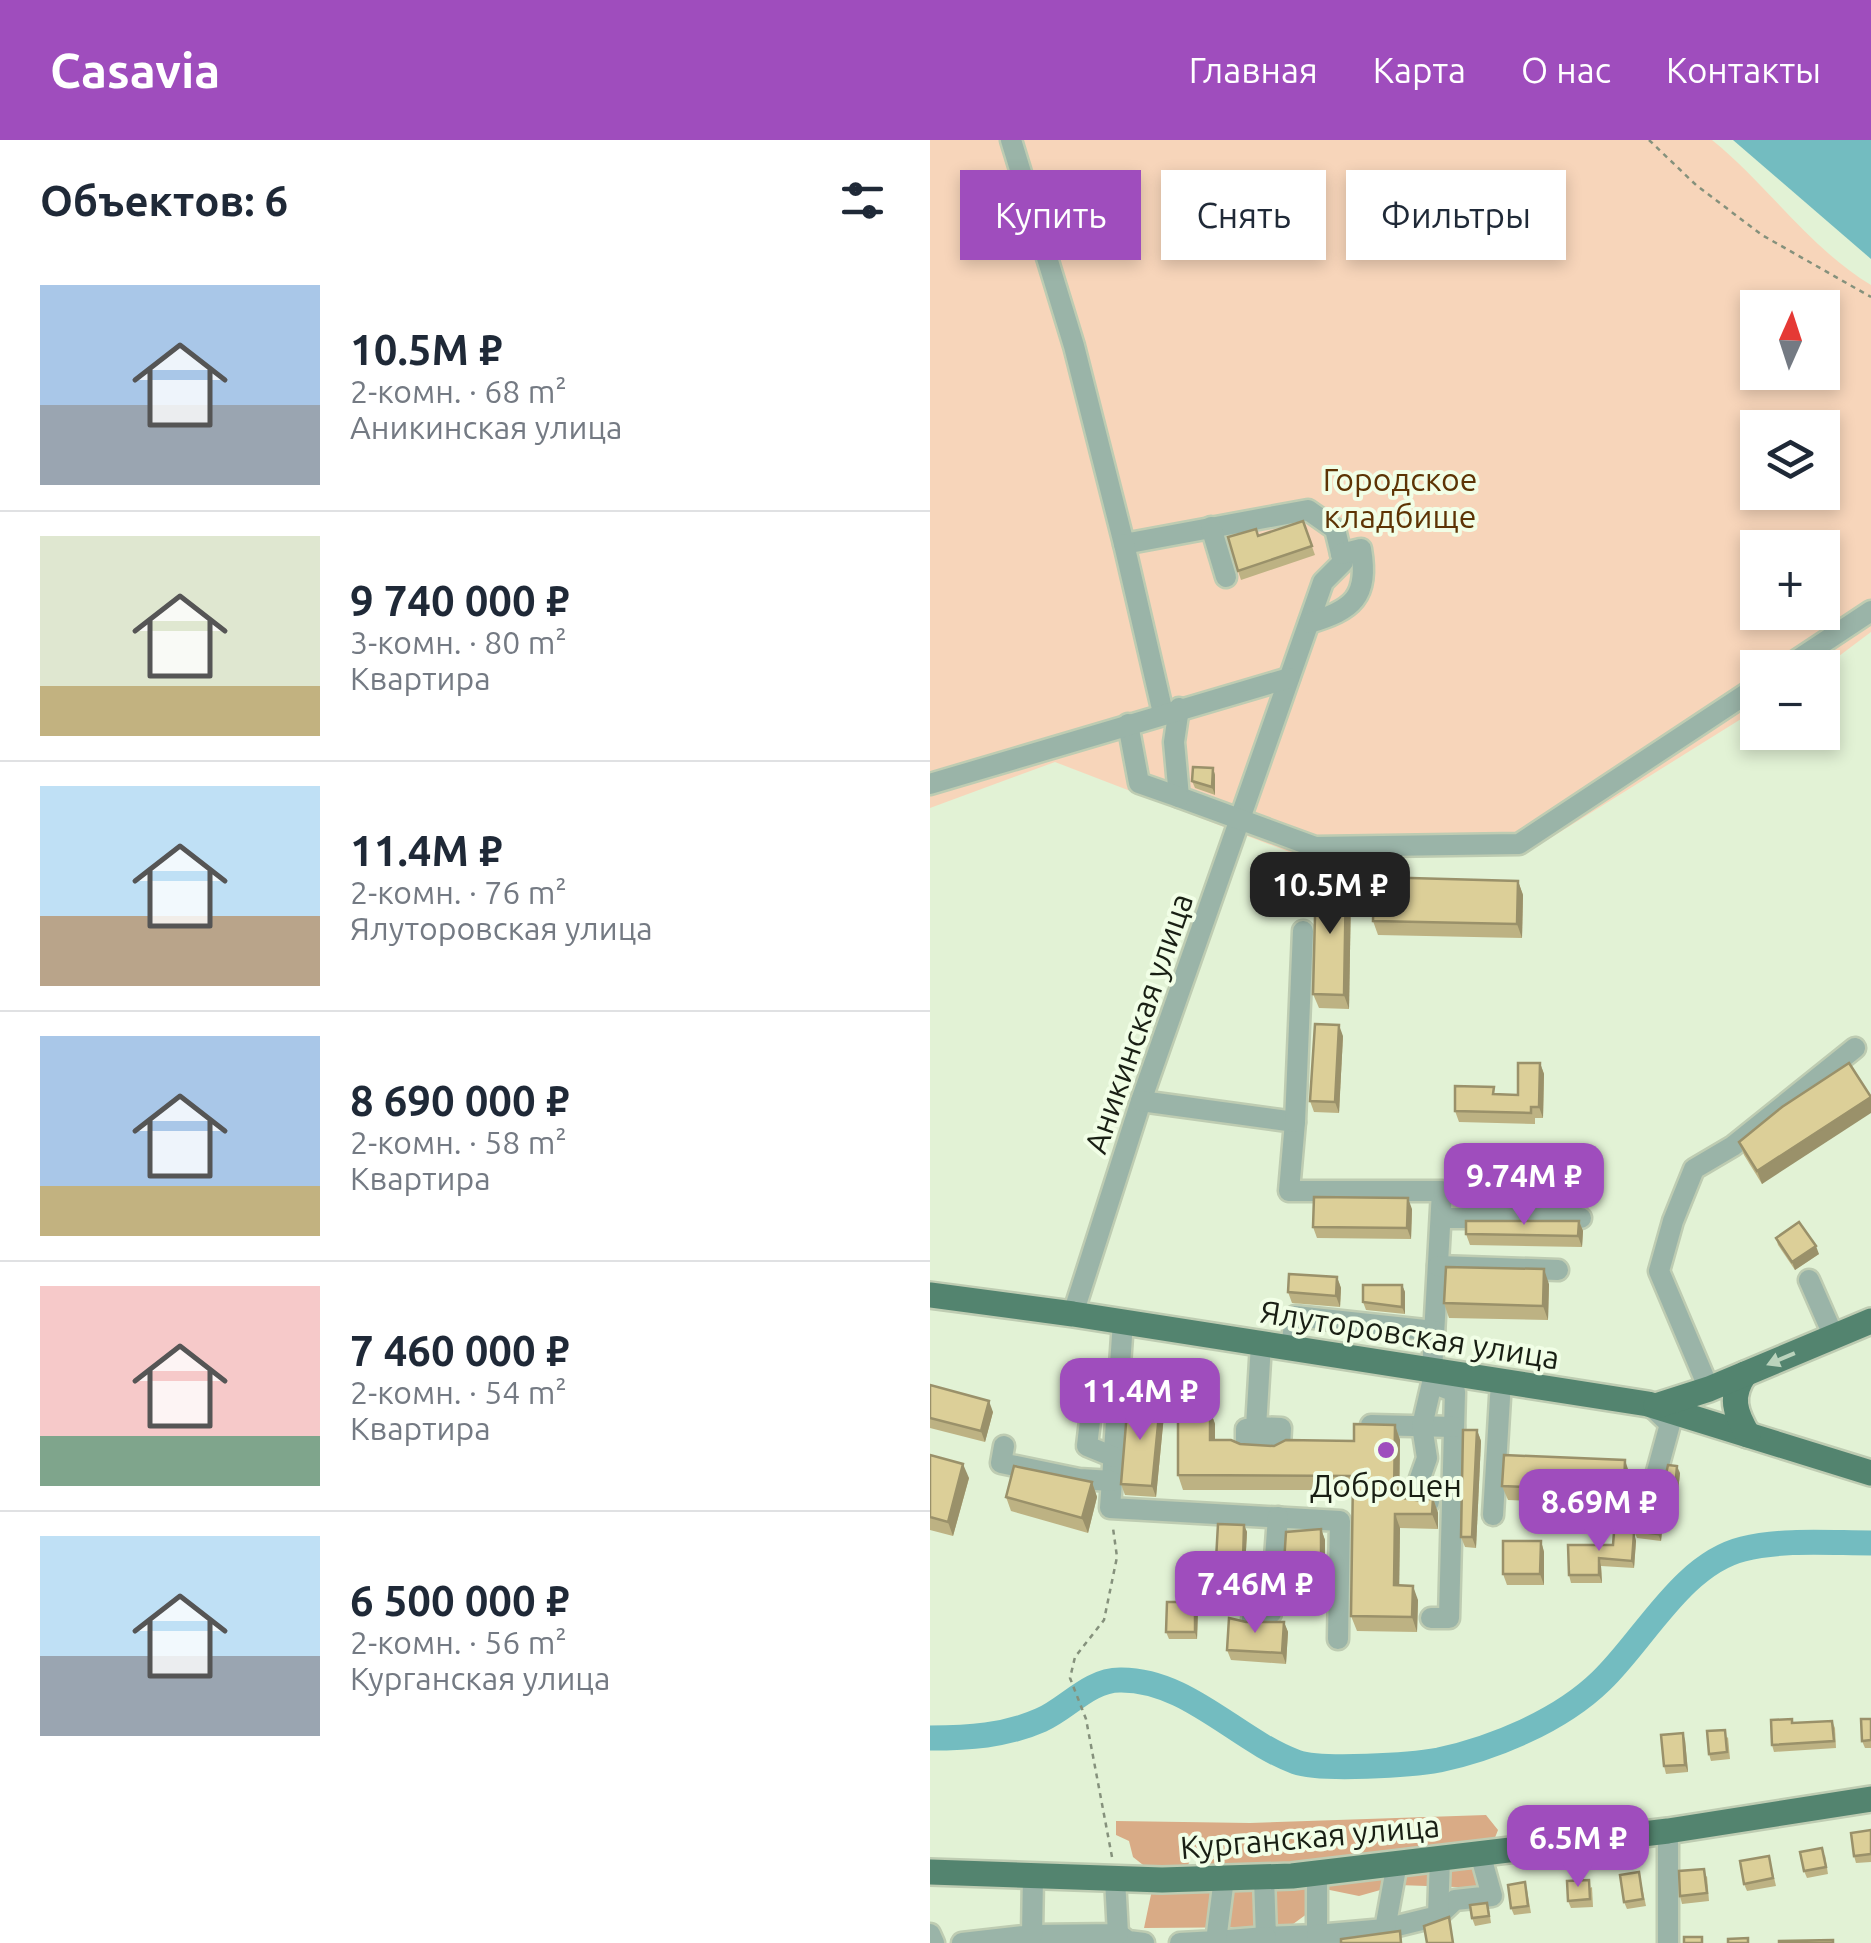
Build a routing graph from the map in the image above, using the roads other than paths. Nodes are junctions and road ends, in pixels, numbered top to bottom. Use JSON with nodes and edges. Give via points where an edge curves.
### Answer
{"nodes":[{"id":1,"x":1011,"y":140,"type":"edge"},
{"id":2,"x":1211,"y":527,"type":"junction"},
{"id":3,"x":1124,"y":544,"type":"junction"},
{"id":4,"x":1341,"y":554,"type":"junction"},
{"id":5,"x":1226,"y":577,"type":"dead end"},
{"id":6,"x":1871,"y":611,"type":"edge"},
{"id":7,"x":1309,"y":622,"type":"junction"},
{"id":8,"x":1813,"y":650,"type":"edge"},
{"id":9,"x":1290,"y":678,"type":"junction"},
{"id":10,"x":1740,"y":698,"type":"edge"},
{"id":11,"x":1171,"y":710,"type":"junction"},
{"id":12,"x":1128,"y":724,"type":"junction"},
{"id":13,"x":930,"y":784,"type":"edge"},
{"id":14,"x":1179,"y":798,"type":"junction"},
{"id":15,"x":1242,"y":818,"type":"junction"},
{"id":16,"x":1303,"y":931,"type":"dead end"},
{"id":17,"x":1855,"y":1048,"type":"dead end"},
{"id":18,"x":1141,"y":1102,"type":"junction"},
{"id":19,"x":1295,"y":1122,"type":"junction"},
{"id":20,"x":1441,"y":1218,"type":"junction"},
{"id":21,"x":1581,"y":1218,"type":"edge"},
{"id":22,"x":1438,"y":1266,"type":"junction"},
{"id":23,"x":1558,"y":1270,"type":"dead end"},
{"id":24,"x":1809,"y":1280,"type":"dead end"},
{"id":25,"x":930,"y":1295,"type":"edge"},
{"id":26,"x":1073,"y":1314,"type":"junction"},
{"id":27,"x":1871,"y":1321,"type":"edge"},
{"id":28,"x":1123,"y":1322,"type":"junction"},
{"id":29,"x":1361,"y":1323,"type":"junction"},
{"id":30,"x":1434,"y":1331,"type":"junction"},
{"id":31,"x":1834,"y":1336,"type":"junction"},
{"id":32,"x":1261,"y":1344,"type":"junction"},
{"id":33,"x":1291,"y":1348,"type":"junction"},
{"id":34,"x":1356,"y":1359,"type":"junction"},
{"id":35,"x":1745,"y":1374,"type":"junction"},
{"id":36,"x":1432,"y":1377,"type":"junction"},
{"id":37,"x":1502,"y":1381,"type":"junction"},
{"id":38,"x":1119,"y":1384,"type":"junction"},
{"id":39,"x":1709,"y":1390,"type":"junction"},
{"id":40,"x":1171,"y":1403,"type":"dead end"},
{"id":41,"x":1652,"y":1405,"type":"junction"},
{"id":42,"x":1363,"y":1425,"type":"edge"},
{"id":43,"x":1422,"y":1426,"type":"junction"},
{"id":44,"x":1256,"y":1427,"type":"dead end"},
{"id":45,"x":1454,"y":1427,"type":"junction"},
{"id":46,"x":1748,"y":1435,"type":"junction"},
{"id":47,"x":1004,"y":1446,"type":"dead end"},
{"id":48,"x":1871,"y":1474,"type":"edge"},
{"id":49,"x":1112,"y":1481,"type":"junction"},
{"id":50,"x":1429,"y":1502,"type":"edge"},
{"id":51,"x":1493,"y":1515,"type":"dead end"},
{"id":52,"x":1278,"y":1517,"type":"junction"},
{"id":53,"x":1607,"y":1518,"type":"dead end"},
{"id":54,"x":1431,"y":1618,"type":"dead end"},
{"id":55,"x":1252,"y":1619,"type":"edge"},
{"id":56,"x":1338,"y":1639,"type":"dead end"},
{"id":57,"x":1871,"y":1799,"type":"edge"},
{"id":58,"x":1668,"y":1831,"type":"junction"},
{"id":59,"x":1480,"y":1854,"type":"junction"},
{"id":60,"x":1440,"y":1858,"type":"junction"},
{"id":61,"x":1397,"y":1864,"type":"junction"},
{"id":62,"x":930,"y":1872,"type":"edge"},
{"id":63,"x":1317,"y":1873,"type":"junction"},
{"id":64,"x":1033,"y":1876,"type":"junction"},
{"id":65,"x":1264,"y":1877,"type":"junction"},
{"id":66,"x":1224,"y":1878,"type":"junction"},
{"id":67,"x":1116,"y":1879,"type":"junction"},
{"id":68,"x":1438,"y":1916,"type":"junction"},
{"id":69,"x":1385,"y":1929,"type":"junction"},
{"id":70,"x":930,"y":1934,"type":"edge"},
{"id":71,"x":1118,"y":1934,"type":"junction"},
{"id":72,"x":1317,"y":1934,"type":"junction"},
{"id":73,"x":1032,"y":1936,"type":"junction"},
{"id":74,"x":1266,"y":1937,"type":"junction"},
{"id":75,"x":1216,"y":1941,"type":"edge"},
{"id":76,"x":934,"y":1943,"type":"edge"},
{"id":77,"x":962,"y":1943,"type":"edge"},
{"id":78,"x":1144,"y":1943,"type":"edge"},
{"id":79,"x":1180,"y":1943,"type":"edge"},
{"id":80,"x":1668,"y":1943,"type":"edge"}],
"edges":[{"from":1,"to":3,"type":"street","via":[[1074,346]]},
{"from":2,"to":3,"type":"street"},
{"from":2,"to":4,"type":"street","via":[[1308,510],[1335,530]]},
{"from":2,"to":5,"type":"street"},
{"from":3,"to":11,"type":"street"},
{"from":4,"to":7,"type":"street","name":"Аникинская улица","via":[[1343,562],[1323,582]]},
{"from":4,"to":7,"type":"street","via":[[1360,549],[1362,591],[1340,614]]},
{"from":6,"to":8,"type":"street"},
{"from":7,"to":9,"type":"street","name":"Аникинская улица"},
{"from":9,"to":11,"type":"street"},
{"from":9,"to":15,"type":"street","name":"Аникинская улица"},
{"from":10,"to":15,"type":"street","via":[[1519,844],[1315,846]]},
{"from":11,"to":12,"type":"street"},
{"from":11,"to":14,"type":"street"},
{"from":12,"to":13,"type":"street"},
{"from":12,"to":14,"type":"street","via":[[1138,783]]},
{"from":14,"to":15,"type":"street"},
{"from":15,"to":18,"type":"street","name":"Аникинская улица"},
{"from":16,"to":19,"type":"street"},
{"from":17,"to":39,"type":"street","via":[[1733,1146],[1694,1169],[1660,1271]]},
{"from":18,"to":19,"type":"street"},
{"from":18,"to":26,"type":"street","name":"Аникинская улица"},
{"from":19,"to":20,"type":"street","via":[[1289,1191],[1442,1191]]},
{"from":20,"to":21,"type":"street"},
{"from":20,"to":22,"type":"street"},
{"from":22,"to":23,"type":"street"},
{"from":22,"to":30,"type":"street"},
{"from":24,"to":31,"type":"street"},
{"from":25,"to":26,"type":"main road","name":"Ялуторовская улица"},
{"from":26,"to":28,"type":"main road","name":"Ялуторовская улица"},
{"from":27,"to":31,"type":"main road"},
{"from":28,"to":32,"type":"main road","name":"Ялуторовская улица"},
{"from":28,"to":38,"type":"street"},
{"from":29,"to":30,"type":"street"},
{"from":29,"to":33,"type":"street","via":[[1296,1316]]},
{"from":29,"to":34,"type":"street"},
{"from":30,"to":36,"type":"street"},
{"from":31,"to":35,"type":"main road","one_way":true},
{"from":32,"to":33,"type":"main road","name":"Ялуторовская улица"},
{"from":32,"to":44,"type":"street"},
{"from":33,"to":34,"type":"main road","name":"Ялуторовская улица"},
{"from":34,"to":36,"type":"main road","name":"Ялуторовская улица"},
{"from":35,"to":39,"type":"main road"},
{"from":35,"to":46,"type":"main road","via":[[1734,1398]]},
{"from":36,"to":37,"type":"main road","name":"Ялуторовская улица"},
{"from":36,"to":43,"type":"street"},
{"from":36,"to":45,"type":"street","via":[[1455,1392]]},
{"from":37,"to":41,"type":"main road","name":"Ялуторовская улица"},
{"from":37,"to":51,"type":"street"},
{"from":38,"to":40,"type":"street","via":[[1173,1389]]},
{"from":38,"to":49,"type":"street"},
{"from":39,"to":41,"type":"main road"},
{"from":41,"to":46,"type":"main road","name":"Ялуторовская улица"},
{"from":41,"to":53,"type":"street","via":[[1670,1424],[1649,1501],[1629,1519]]},
{"from":42,"to":43,"type":"street"},
{"from":43,"to":45,"type":"street"},
{"from":43,"to":50,"type":"street","via":[[1427,1458],[1412,1501]]},
{"from":45,"to":54,"type":"street","via":[[1449,1618]]},
{"from":46,"to":48,"type":"main road","name":"Ялуторовская улица"},
{"from":47,"to":49,"type":"street","via":[[1001,1463]]},
{"from":49,"to":52,"type":"street","via":[[1110,1508]]},
{"from":52,"to":55,"type":"street","via":[[1271,1613]]},
{"from":52,"to":56,"type":"street","via":[[1340,1521]]},
{"from":57,"to":58,"type":"main road","name":"Курганская улица"},
{"from":58,"to":59,"type":"main road","name":"Курганская улица"},
{"from":58,"to":80,"type":"street"},
{"from":59,"to":60,"type":"main road","name":"Курганская улица"},
{"from":59,"to":68,"type":"street","via":[[1492,1896],[1455,1900]]},
{"from":60,"to":61,"type":"main road","name":"Курганская улица"},
{"from":60,"to":68,"type":"street"},
{"from":61,"to":63,"type":"main road","name":"Курганская улица"},
{"from":61,"to":69,"type":"street"},
{"from":62,"to":64,"type":"main road","name":"Курганская улица"},
{"from":63,"to":65,"type":"main road","name":"Курганская улица"},
{"from":63,"to":72,"type":"street"},
{"from":64,"to":67,"type":"main road","name":"Курганская улица"},
{"from":64,"to":73,"type":"street"},
{"from":65,"to":66,"type":"main road","name":"Курганская улица"},
{"from":65,"to":74,"type":"street"},
{"from":66,"to":67,"type":"main road","name":"Курганская улица"},
{"from":66,"to":75,"type":"street"},
{"from":67,"to":71,"type":"street"},
{"from":68,"to":69,"type":"street"},
{"from":69,"to":72,"type":"street"},
{"from":70,"to":76,"type":"street"},
{"from":71,"to":73,"type":"street"},
{"from":71,"to":78,"type":"street"},
{"from":72,"to":74,"type":"street"},
{"from":73,"to":77,"type":"street"},
{"from":74,"to":75,"type":"street"},
{"from":75,"to":79,"type":"street"}]}
